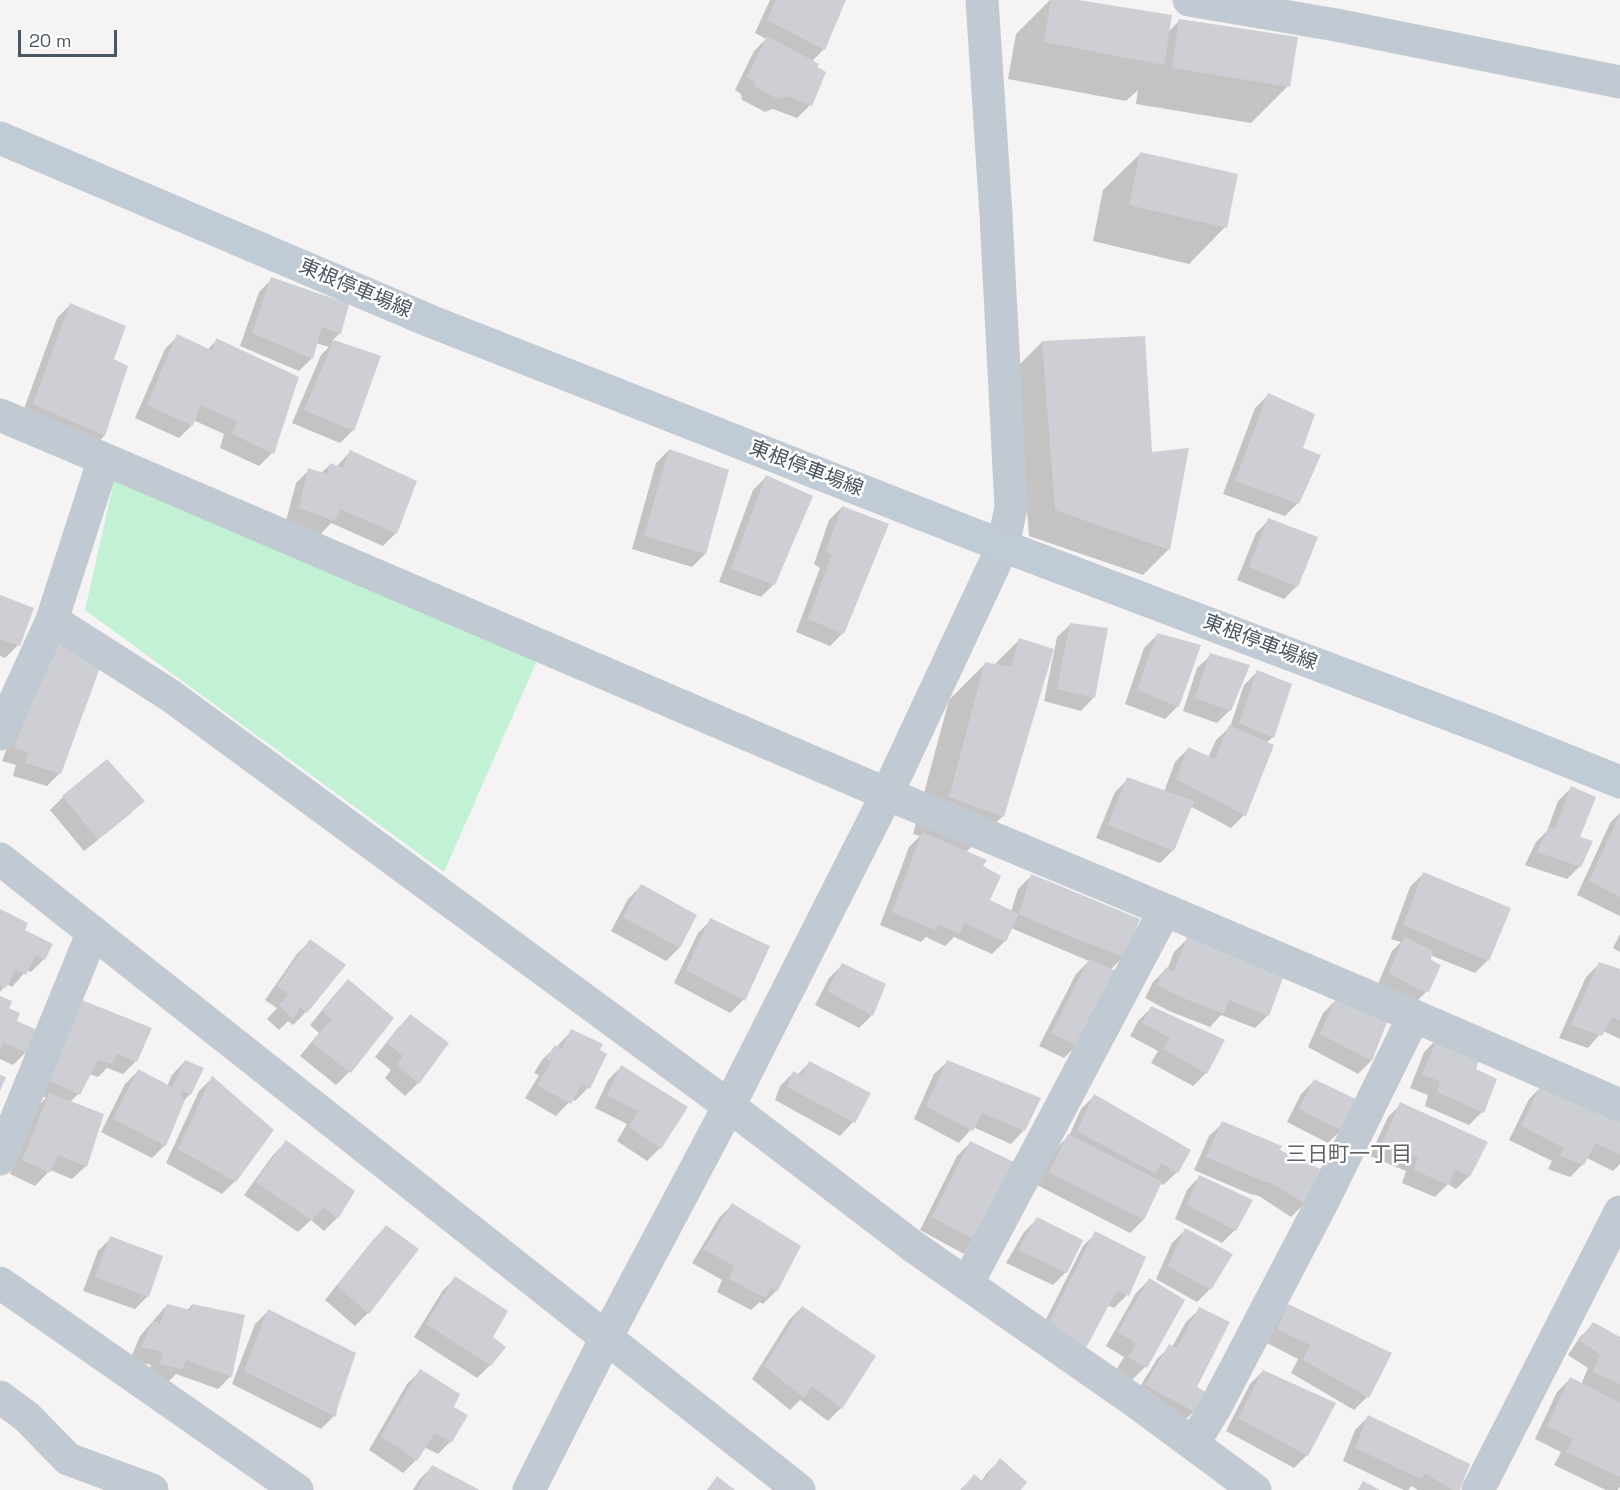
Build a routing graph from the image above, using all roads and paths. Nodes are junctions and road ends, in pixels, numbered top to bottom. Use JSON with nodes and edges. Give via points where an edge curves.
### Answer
{"nodes":[{"id":1,"x":982,"y":0,"type":"edge"},
{"id":2,"x":1189,"y":0,"type":"edge"},
{"id":3,"x":1620,"y":82,"type":"edge"},
{"id":4,"x":0,"y":138,"type":"edge"},
{"id":5,"x":0,"y":415,"type":"edge"},
{"id":6,"x":104,"y":459,"type":"junction"},
{"id":7,"x":1003,"y":546,"type":"junction"},
{"id":8,"x":52,"y":620,"type":"junction"},
{"id":9,"x":0,"y":734,"type":"edge"},
{"id":10,"x":1620,"y":782,"type":"edge"},
{"id":11,"x":887,"y":794,"type":"junction"},
{"id":12,"x":0,"y":859,"type":"edge"},
{"id":13,"x":1165,"y":910,"type":"junction"},
{"id":14,"x":93,"y":932,"type":"junction"},
{"id":15,"x":1414,"y":1016,"type":"junction"},
{"id":16,"x":1620,"y":1105,"type":"edge"},
{"id":17,"x":729,"y":1106,"type":"junction"},
{"id":18,"x":0,"y":1159,"type":"edge"},
{"id":19,"x":1620,"y":1212,"type":"edge"},
{"id":20,"x":0,"y":1283,"type":"edge"},
{"id":21,"x":967,"y":1284,"type":"junction"},
{"id":22,"x":606,"y":1338,"type":"junction"},
{"id":23,"x":0,"y":1397,"type":"edge"},
{"id":24,"x":1193,"y":1444,"type":"junction"},
{"id":25,"x":152,"y":1490,"type":"edge"},
{"id":26,"x":297,"y":1490,"type":"edge"},
{"id":27,"x":529,"y":1490,"type":"edge"},
{"id":28,"x":799,"y":1490,"type":"edge"},
{"id":29,"x":1255,"y":1490,"type":"edge"},
{"id":30,"x":1478,"y":1490,"type":"edge"}],
"edges":[{"from":1,"to":7,"type":"street","via":[[1011,507]]},
{"from":2,"to":3,"type":"street"},
{"from":4,"to":7,"type":"main road","name":"東根停車場線","via":[[430,321]]},
{"from":5,"to":6,"type":"street"},
{"from":6,"to":8,"type":"street"},
{"from":6,"to":11,"type":"street"},
{"from":7,"to":10,"type":"main road","name":"東根停車場線"},
{"from":7,"to":11,"type":"street"},
{"from":8,"to":9,"type":"street"},
{"from":8,"to":17,"type":"street","via":[[171,696]]},
{"from":11,"to":13,"type":"street"},
{"from":11,"to":17,"type":"street"},
{"from":12,"to":14,"type":"street"},
{"from":13,"to":15,"type":"street"},
{"from":13,"to":21,"type":"street"},
{"from":14,"to":18,"type":"street"},
{"from":14,"to":22,"type":"street"},
{"from":15,"to":16,"type":"street"},
{"from":15,"to":24,"type":"street","via":[[1318,1209]]},
{"from":17,"to":21,"type":"street"},
{"from":17,"to":22,"type":"street"},
{"from":19,"to":30,"type":"street"},
{"from":20,"to":26,"type":"street"},
{"from":21,"to":24,"type":"street"},
{"from":22,"to":27,"type":"street"},
{"from":22,"to":28,"type":"street"},
{"from":23,"to":25,"type":"street","via":[[27,1417],[68,1459]]},
{"from":24,"to":29,"type":"street"}]}
